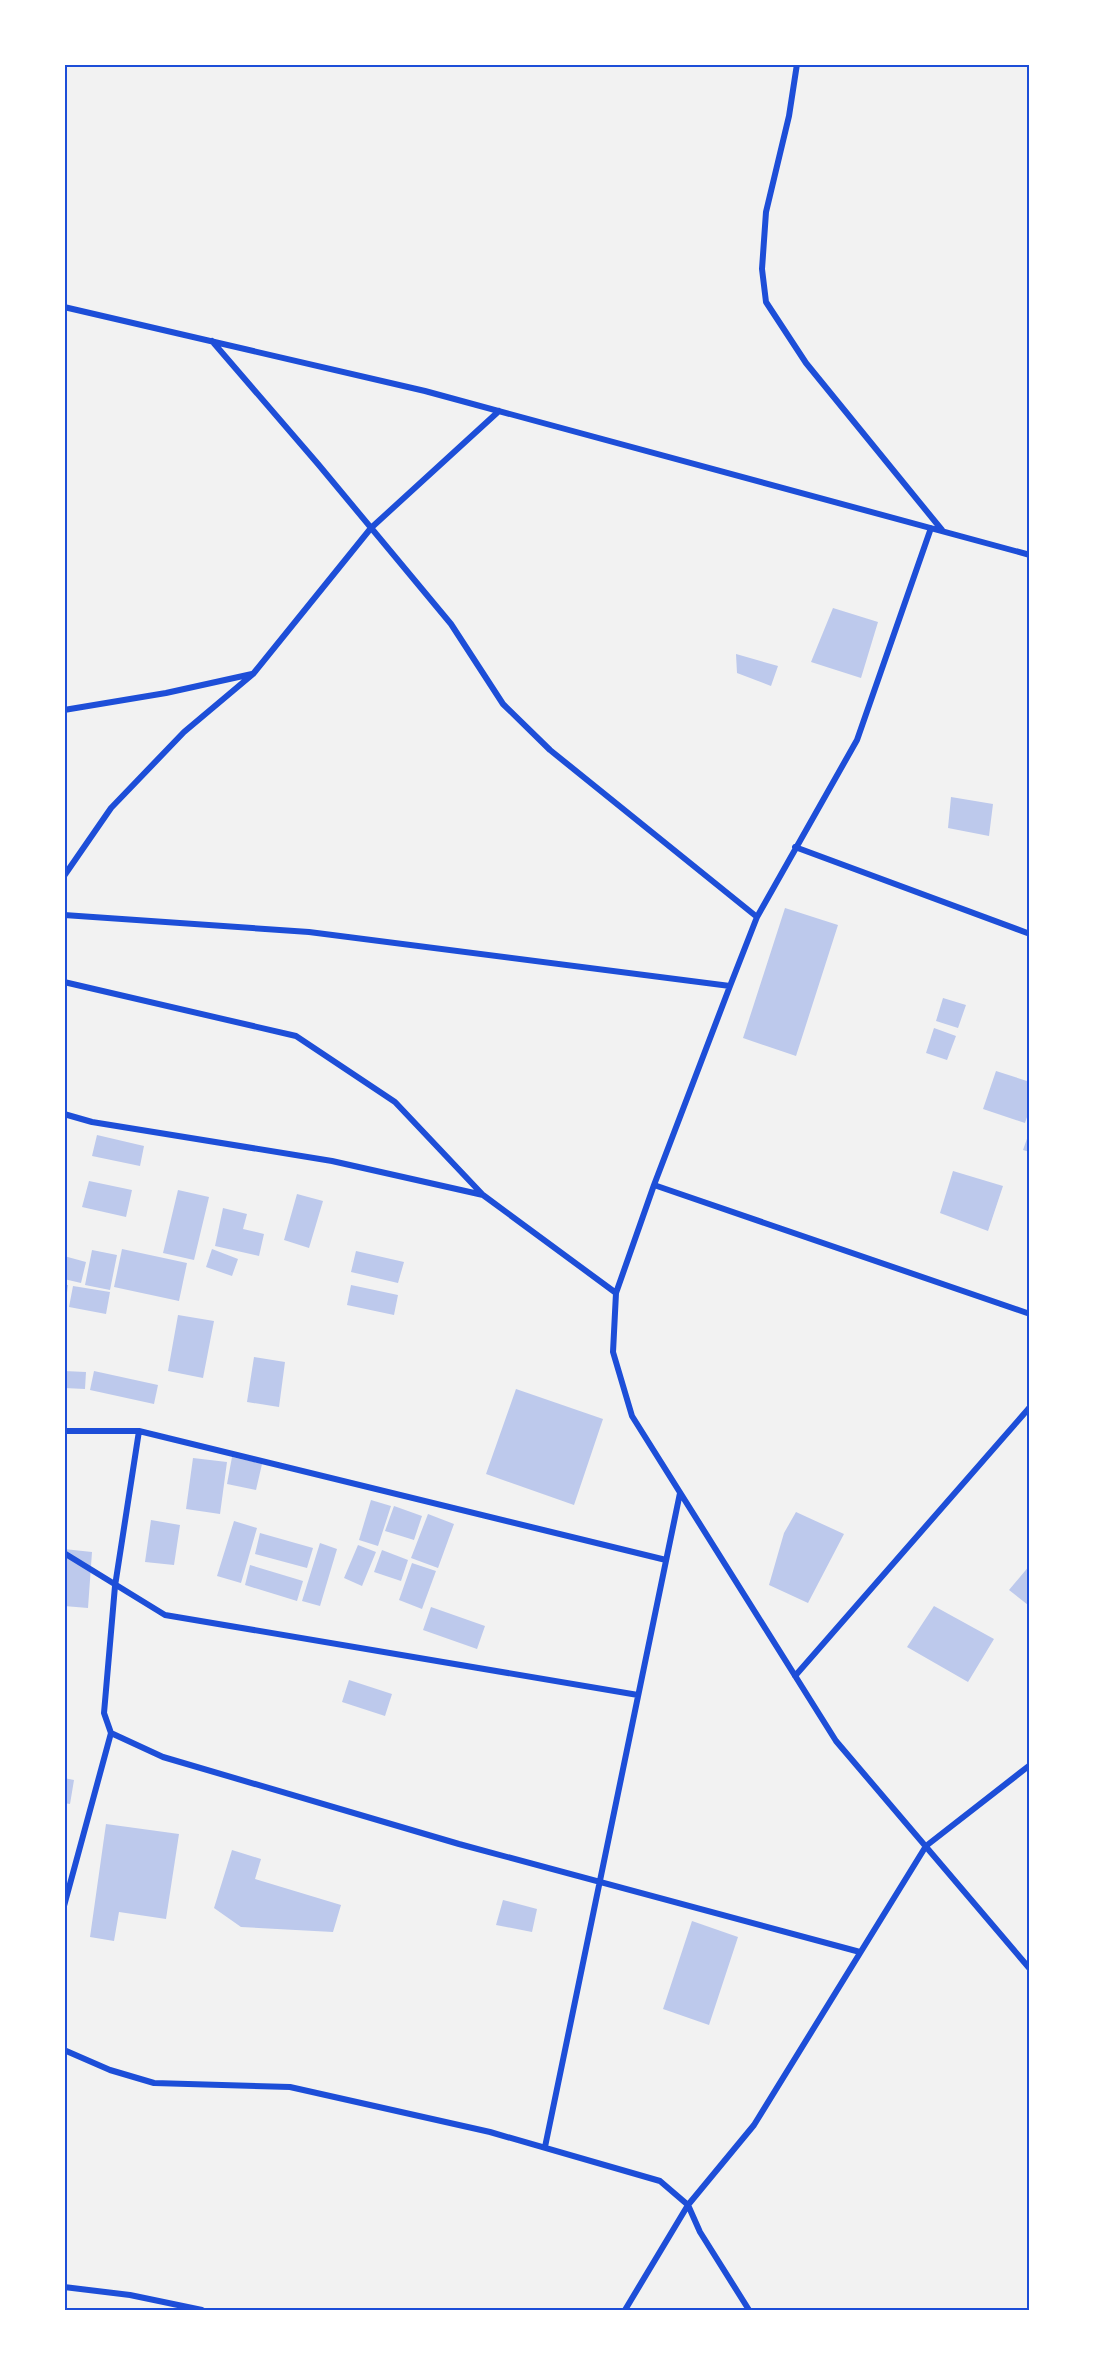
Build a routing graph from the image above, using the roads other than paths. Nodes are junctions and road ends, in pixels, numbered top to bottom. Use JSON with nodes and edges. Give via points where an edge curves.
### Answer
{"nodes":[{"id":1,"x":797,"y":64,"type":"edge"},
{"id":2,"x":64,"y":307,"type":"edge"},
{"id":3,"x":211,"y":341,"type":"junction"},
{"id":4,"x":499,"y":411,"type":"junction"},
{"id":5,"x":371,"y":528,"type":"junction"},
{"id":6,"x":931,"y":528,"type":"junction"},
{"id":7,"x":943,"y":532,"type":"junction"},
{"id":8,"x":1029,"y":555,"type":"edge"},
{"id":9,"x":253,"y":674,"type":"junction"},
{"id":10,"x":64,"y":710,"type":"edge"},
{"id":11,"x":795,"y":847,"type":"junction"},
{"id":12,"x":64,"y":876,"type":"edge"},
{"id":13,"x":64,"y":915,"type":"edge"},
{"id":14,"x":757,"y":917,"type":"junction"},
{"id":15,"x":1029,"y":934,"type":"edge"},
{"id":16,"x":64,"y":982,"type":"edge"},
{"id":17,"x":730,"y":986,"type":"junction"},
{"id":18,"x":64,"y":1114,"type":"edge"},
{"id":19,"x":654,"y":1185,"type":"junction"},
{"id":20,"x":483,"y":1195,"type":"junction"},
{"id":21,"x":616,"y":1293,"type":"junction"},
{"id":22,"x":1029,"y":1314,"type":"edge"},
{"id":23,"x":1029,"y":1407,"type":"edge"},
{"id":24,"x":64,"y":1431,"type":"edge"},
{"id":25,"x":139,"y":1431,"type":"junction"},
{"id":26,"x":680,"y":1492,"type":"junction"},
{"id":27,"x":64,"y":1552,"type":"edge"},
{"id":28,"x":666,"y":1560,"type":"junction"},
{"id":29,"x":115,"y":1586,"type":"junction"},
{"id":30,"x":795,"y":1676,"type":"junction"},
{"id":31,"x":638,"y":1695,"type":"junction"},
{"id":32,"x":111,"y":1733,"type":"junction"},
{"id":33,"x":1029,"y":1765,"type":"edge"},
{"id":34,"x":926,"y":1846,"type":"junction"},
{"id":35,"x":601,"y":1882,"type":"junction"},
{"id":36,"x":64,"y":1906,"type":"edge"},
{"id":37,"x":860,"y":1952,"type":"junction"},
{"id":38,"x":1029,"y":1969,"type":"edge"},
{"id":39,"x":64,"y":2049,"type":"edge"},
{"id":40,"x":545,"y":2147,"type":"junction"},
{"id":41,"x":688,"y":2205,"type":"junction"},
{"id":42,"x":64,"y":2287,"type":"edge"},
{"id":43,"x":202,"y":2310,"type":"edge"},
{"id":44,"x":625,"y":2310,"type":"edge"},
{"id":45,"x":749,"y":2310,"type":"edge"}],
"edges":[{"from":1,"to":7,"type":"street","via":[[766,212],[762,269],[765,302],[806,363]]},
{"from":2,"to":3,"type":"street"},
{"from":3,"to":4,"type":"street"},
{"from":3,"to":5,"type":"street"},
{"from":4,"to":5,"type":"street"},
{"from":4,"to":6,"type":"street"},
{"from":5,"to":9,"type":"street"},
{"from":5,"to":14,"type":"street","via":[[451,624],[503,704],[550,750]]},
{"from":6,"to":7,"type":"street"},
{"from":6,"to":11,"type":"street","via":[[857,740]]},
{"from":7,"to":8,"type":"street"},
{"from":9,"to":10,"type":"street"},
{"from":9,"to":12,"type":"street","via":[[184,732],[111,808]]},
{"from":11,"to":14,"type":"street"},
{"from":11,"to":15,"type":"street"},
{"from":13,"to":17,"type":"street","via":[[309,932]]},
{"from":14,"to":17,"type":"street"},
{"from":16,"to":20,"type":"street","via":[[296,1036],[395,1102]]},
{"from":17,"to":19,"type":"street"},
{"from":18,"to":20,"type":"street","via":[[92,1122],[332,1161]]},
{"from":19,"to":21,"type":"street"},
{"from":19,"to":22,"type":"street"},
{"from":20,"to":21,"type":"street"},
{"from":21,"to":26,"type":"street","via":[[613,1352],[632,1416]]},
{"from":23,"to":30,"type":"street"},
{"from":24,"to":25,"type":"street"},
{"from":25,"to":28,"type":"street"},
{"from":25,"to":29,"type":"street"},
{"from":26,"to":28,"type":"street"},
{"from":26,"to":30,"type":"street"},
{"from":27,"to":29,"type":"street"},
{"from":28,"to":31,"type":"street"},
{"from":29,"to":31,"type":"street","via":[[165,1616]]},
{"from":29,"to":32,"type":"street","via":[[104,1713]]},
{"from":30,"to":34,"type":"street","via":[[836,1741]]},
{"from":31,"to":35,"type":"street"},
{"from":32,"to":35,"type":"street","via":[[164,1756]]},
{"from":32,"to":36,"type":"street"},
{"from":33,"to":34,"type":"street"},
{"from":34,"to":37,"type":"street"},
{"from":34,"to":38,"type":"street"},
{"from":35,"to":37,"type":"street"},
{"from":35,"to":40,"type":"street"},
{"from":37,"to":41,"type":"street","via":[[754,2125]]},
{"from":39,"to":40,"type":"street","via":[[110,2070],[154,2083],[290,2087]]},
{"from":40,"to":41,"type":"street","via":[[660,2181]]},
{"from":41,"to":44,"type":"street"},
{"from":41,"to":45,"type":"street","via":[[700,2232]]},
{"from":42,"to":43,"type":"street"}]}
